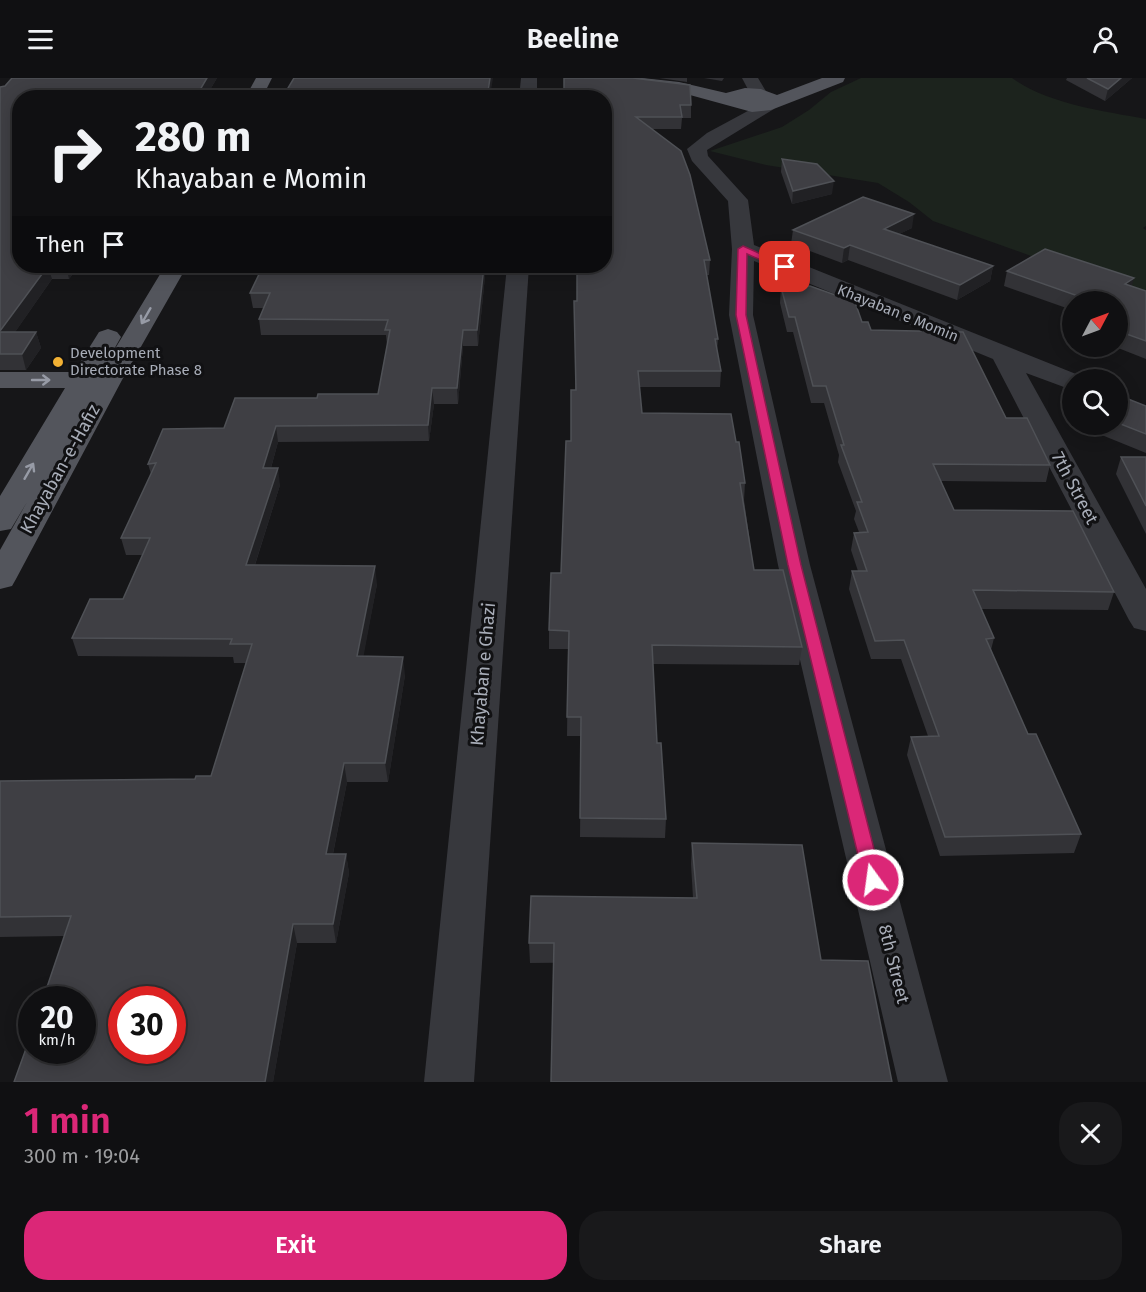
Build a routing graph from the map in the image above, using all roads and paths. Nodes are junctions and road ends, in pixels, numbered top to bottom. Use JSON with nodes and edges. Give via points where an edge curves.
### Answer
{"nodes":[{"id":1,"x":593,"y":78,"type":"edge"},
{"id":2,"x":650,"y":78,"type":"edge"},
{"id":3,"x":808,"y":78,"type":"edge"},
{"id":4,"x":837,"y":78,"type":"edge"},
{"id":5,"x":761,"y":94,"type":"edge"},
{"id":6,"x":731,"y":101,"type":"junction"},
{"id":7,"x":706,"y":141,"type":"junction"},
{"id":8,"x":743,"y":249,"type":"junction"},
{"id":9,"x":149,"y":273,"type":"edge"},
{"id":10,"x":171,"y":273,"type":"edge"},
{"id":11,"x":517,"y":273,"type":"edge"},
{"id":12,"x":1004,"y":356,"type":"junction"},
{"id":13,"x":1062,"y":378,"type":"edge"},
{"id":14,"x":0,"y":380,"type":"edge"},
{"id":15,"x":95,"y":380,"type":"junction"},
{"id":16,"x":0,"y":522,"type":"edge"},
{"id":17,"x":0,"y":579,"type":"edge"},
{"id":18,"x":1146,"y":620,"type":"edge"},
{"id":19,"x":449,"y":1082,"type":"edge"},
{"id":20,"x":923,"y":1082,"type":"edge"}],
"edges":[{"from":1,"to":6,"type":"main road","via":[[679,87]]},
{"from":2,"to":5,"type":"main road"},
{"from":3,"to":5,"type":"main road"},
{"from":4,"to":5,"type":"main road"},
{"from":5,"to":6,"type":"main road","via":[[737,94]]},
{"from":5,"to":7,"type":"street","via":[[733,128]]},
{"from":6,"to":7,"type":"street","via":[[706,128]]},
{"from":7,"to":8,"type":"street","via":[[697,149],[699,157],[738,200]]},
{"from":8,"to":12,"type":"street","name":"Khayaban e Momin"},
{"from":8,"to":20,"type":"street","name":"8th Street","via":[[741,315],[792,553]]},
{"from":9,"to":15,"type":"main road"},
{"from":10,"to":15,"type":"main road","name":"Khayaban-e-Hafiz","one_way":true},
{"from":11,"to":19,"type":"street","name":"Khayaban e Ghazi"},
{"from":12,"to":13,"type":"street","name":"Khayaban e Momin"},
{"from":12,"to":18,"type":"street","name":"7th Street"},
{"from":14,"to":15,"type":"main road","one_way":true},
{"from":16,"to":15,"type":"main road","name":"Khayaban-e-Hafiz","one_way":true},
{"from":15,"to":17,"type":"main road","name":"Khayaban-e-Hafiz"}]}
